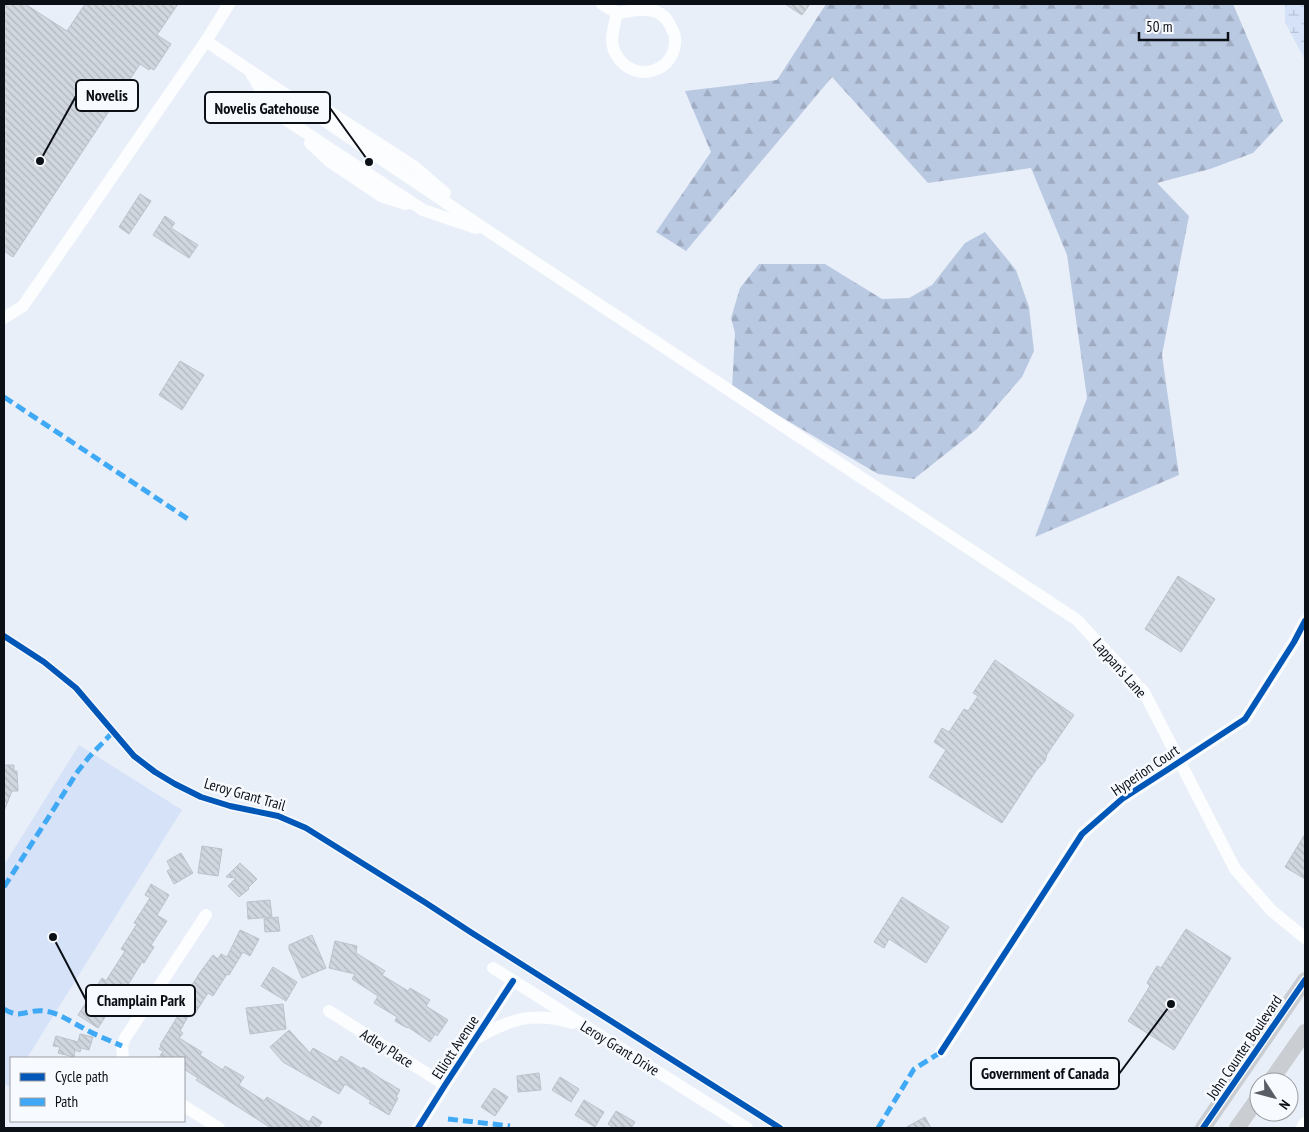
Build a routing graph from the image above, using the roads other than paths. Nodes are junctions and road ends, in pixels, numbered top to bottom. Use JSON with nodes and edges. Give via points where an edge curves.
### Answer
{"nodes":[{"id":1,"x":229,"y":4,"type":"edge"},
{"id":2,"x":602,"y":4,"type":"edge"},
{"id":3,"x":617,"y":13,"type":"junction"},
{"id":4,"x":206,"y":41,"type":"junction"},
{"id":5,"x":248,"y":69,"type":"junction"},
{"id":6,"x":490,"y":232,"type":"junction"},
{"id":7,"x":4,"y":318,"type":"edge"},
{"id":8,"x":1305,"y":621,"type":"edge"},
{"id":9,"x":1180,"y":762,"type":"junction"},
{"id":10,"x":206,"y":915,"type":"dead end"},
{"id":11,"x":1305,"y":938,"type":"edge"},
{"id":12,"x":493,"y":968,"type":"dead end"},
{"id":13,"x":1305,"y":980,"type":"edge"},
{"id":14,"x":513,"y":981,"type":"junction"},
{"id":15,"x":329,"y":1011,"type":"dead end"},
{"id":16,"x":590,"y":1029,"type":"junction"},
{"id":17,"x":1305,"y":1032,"type":"edge"},
{"id":18,"x":475,"y":1039,"type":"junction"},
{"id":19,"x":941,"y":1052,"type":"dead end"},
{"id":20,"x":123,"y":1057,"type":"edge"},
{"id":21,"x":1277,"y":1072,"type":"edge"},
{"id":22,"x":445,"y":1085,"type":"junction"},
{"id":23,"x":185,"y":1107,"type":"edge"},
{"id":24,"x":1249,"y":1112,"type":"edge"},
{"id":25,"x":1305,"y":1123,"type":"edge"},
{"id":26,"x":219,"y":1128,"type":"edge"},
{"id":27,"x":418,"y":1128,"type":"edge"},
{"id":28,"x":747,"y":1128,"type":"edge"},
{"id":29,"x":1204,"y":1128,"type":"edge"},
{"id":30,"x":1237,"y":1128,"type":"edge"},
{"id":31,"x":1302,"y":1128,"type":"edge"}],
"edges":[{"from":1,"to":4,"type":"street"},
{"from":2,"to":3,"type":"street"},
{"from":3,"to":3,"type":"street","via":[[613,48],[621,63],[636,72],[650,72],[663,66],[673,53],[675,36],[668,21],[657,12],[642,9]]},
{"from":4,"to":5,"type":"street"},
{"from":4,"to":7,"type":"street","via":[[23,306]]},
{"from":5,"to":6,"type":"street"},
{"from":5,"to":6,"type":"street","via":[[273,111],[329,160],[381,196]]},
{"from":6,"to":9,"type":"street","name":"Lappan's Lane","via":[[1077,620],[1144,692]]},
{"from":8,"to":9,"type":"street","name":"Hyperion Court","via":[[1245,719]]},
{"from":9,"to":11,"type":"street","name":"Lappan's Lane","via":[[1235,869],[1272,911]]},
{"from":9,"to":19,"type":"street","name":"Hyperion Court","via":[[1122,799],[1082,834]]},
{"from":10,"to":20,"type":"street","via":[[125,1038]]},
{"from":12,"to":14,"type":"street","name":"Leroy Grant Drive"},
{"from":13,"to":29,"type":"main road","name":"John Counter Boulevard"},
{"from":14,"to":16,"type":"street","name":"Leroy Grant Drive"},
{"from":14,"to":18,"type":"street","name":"Elliott Avenue"},
{"from":15,"to":22,"type":"street","name":"Adley Place"},
{"from":16,"to":18,"type":"street","via":[[549,1017],[525,1018]]},
{"from":16,"to":28,"type":"street","name":"Leroy Grant Drive"},
{"from":17,"to":21,"type":"main road"},
{"from":18,"to":22,"type":"street","name":"Elliott Avenue"},
{"from":22,"to":27,"type":"street","name":"Elliott Avenue"},
{"from":23,"to":26,"type":"street"},
{"from":24,"to":30,"type":"main road"},
{"from":25,"to":31,"type":"street"}]}
